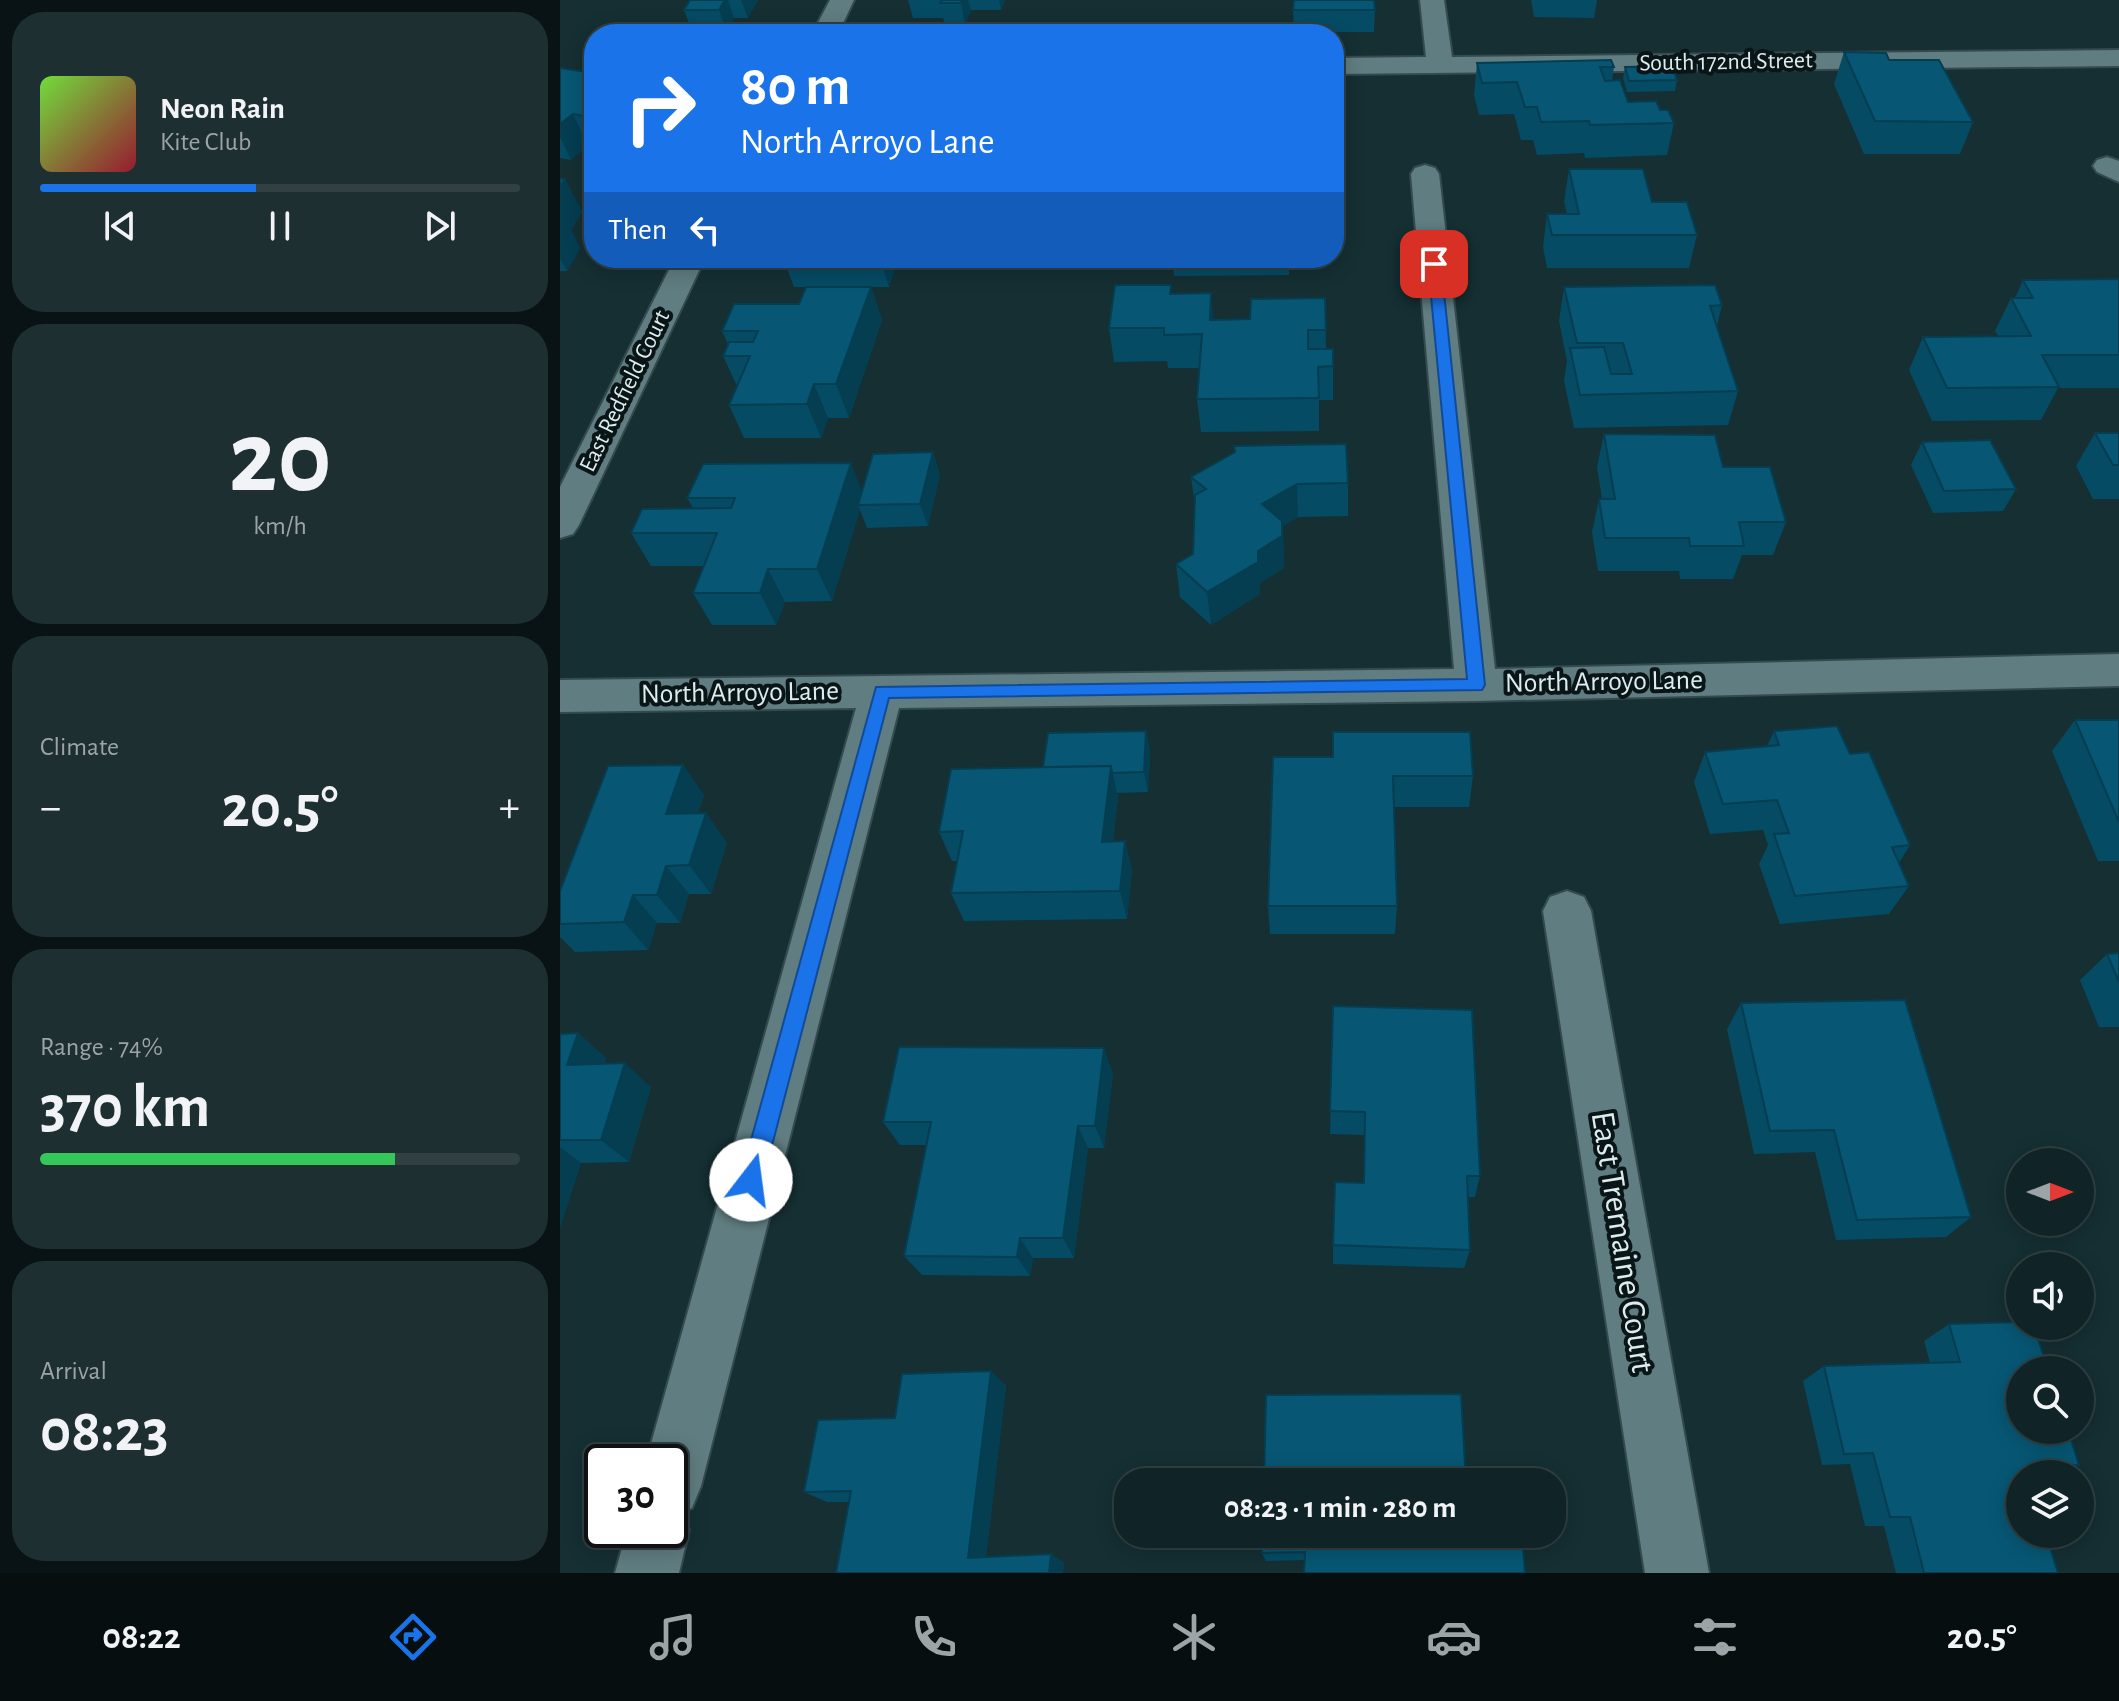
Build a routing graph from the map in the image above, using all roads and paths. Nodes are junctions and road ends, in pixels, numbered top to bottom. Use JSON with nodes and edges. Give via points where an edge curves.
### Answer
{"nodes":[{"id":1,"x":842,"y":0,"type":"edge"},
{"id":2,"x":1432,"y":0,"type":"edge"},
{"id":3,"x":830,"y":24,"type":"edge"},
{"id":4,"x":2119,"y":58,"type":"edge"},
{"id":5,"x":1440,"y":64,"type":"junction"},
{"id":6,"x":1344,"y":66,"type":"edge"},
{"id":7,"x":1425,"y":174,"type":"dead end"},
{"id":8,"x":685,"y":268,"type":"edge"},
{"id":9,"x":560,"y":525,"type":"edge"},
{"id":10,"x":2119,"y":670,"type":"edge"},
{"id":11,"x":1476,"y":685,"type":"junction"},
{"id":12,"x":882,"y":691,"type":"junction"},
{"id":13,"x":560,"y":696,"type":"edge"},
{"id":14,"x":1567,"y":911,"type":"dead end"},
{"id":15,"x":681,"y":1444,"type":"edge"},
{"id":16,"x":653,"y":1548,"type":"edge"},
{"id":17,"x":647,"y":1573,"type":"edge"},
{"id":18,"x":1677,"y":1573,"type":"edge"}],
"edges":[{"from":1,"to":3,"type":"street"},
{"from":2,"to":5,"type":"street"},
{"from":4,"to":5,"type":"street","name":"South 172nd Street"},
{"from":5,"to":6,"type":"street","name":"South 172nd Street"},
{"from":7,"to":11,"type":"street"},
{"from":8,"to":9,"type":"street","name":"East Redfield Court"},
{"from":10,"to":11,"type":"street","name":"North Arroyo Lane"},
{"from":11,"to":12,"type":"street","name":"North Arroyo Lane"},
{"from":12,"to":13,"type":"street","name":"North Arroyo Lane"},
{"from":12,"to":15,"type":"street"},
{"from":14,"to":18,"type":"street","name":"East Tremaine Court"},
{"from":16,"to":17,"type":"street"}]}
